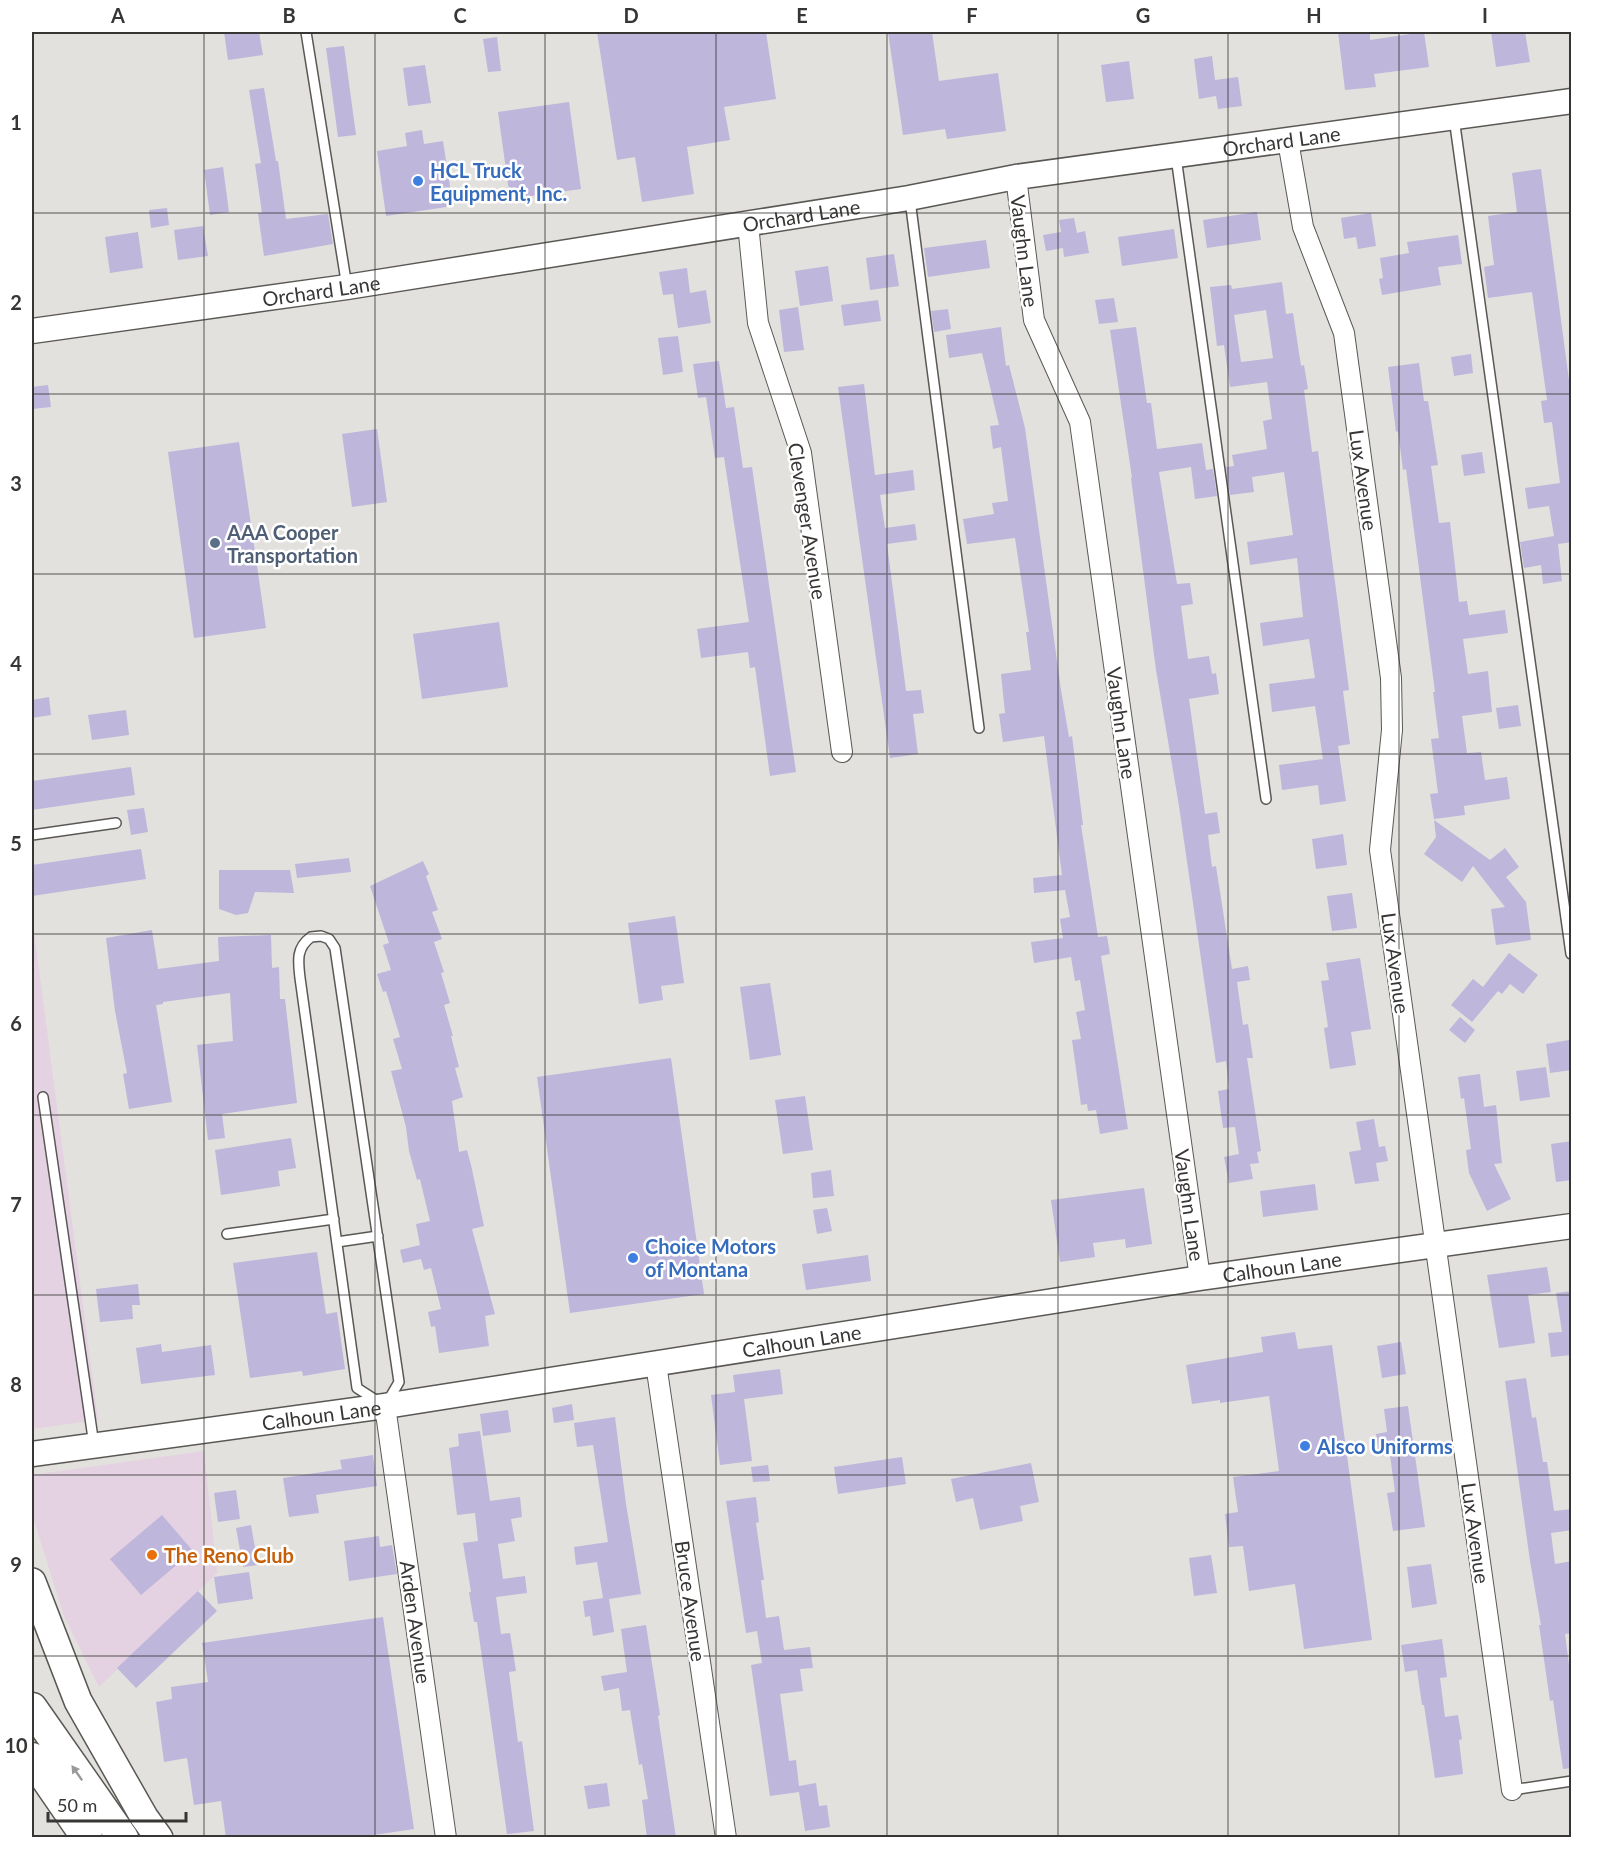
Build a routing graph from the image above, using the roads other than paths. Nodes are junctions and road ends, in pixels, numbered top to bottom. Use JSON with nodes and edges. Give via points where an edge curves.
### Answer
{"nodes":[{"id":1,"x":306,"y":32,"type":"edge"},
{"id":2,"x":1572,"y":101,"type":"edge"},
{"id":3,"x":1454,"y":118,"type":"junction"},
{"id":4,"x":1288,"y":141,"type":"junction"},
{"id":5,"x":1176,"y":157,"type":"junction"},
{"id":6,"x":1016,"y":177,"type":"junction"},
{"id":7,"x":909,"y":198,"type":"junction"},
{"id":8,"x":748,"y":224,"type":"junction"},
{"id":9,"x":347,"y":287,"type":"junction"},
{"id":10,"x":32,"y":331,"type":"edge"},
{"id":11,"x":979,"y":728,"type":"dead end"},
{"id":12,"x":842,"y":752,"type":"dead end"},
{"id":13,"x":1266,"y":799,"type":"dead end"},
{"id":14,"x":116,"y":823,"type":"dead end"},
{"id":15,"x":32,"y":836,"type":"edge"},
{"id":16,"x":1571,"y":954,"type":"edge"},
{"id":17,"x":43,"y":1097,"type":"dead end"},
{"id":18,"x":334,"y":1219,"type":"junction"},
{"id":19,"x":1572,"y":1226,"type":"edge"},
{"id":20,"x":227,"y":1234,"type":"dead end"},
{"id":21,"x":378,"y":1236,"type":"junction"},
{"id":22,"x":337,"y":1242,"type":"junction"},
{"id":23,"x":1435,"y":1246,"type":"junction"},
{"id":24,"x":1200,"y":1278,"type":"junction"},
{"id":25,"x":656,"y":1364,"type":"junction"},
{"id":26,"x":385,"y":1406,"type":"junction"},
{"id":27,"x":94,"y":1445,"type":"junction"},
{"id":28,"x":32,"y":1454,"type":"edge"},
{"id":29,"x":32,"y":1582,"type":"edge"},
{"id":30,"x":32,"y":1708,"type":"edge"},
{"id":31,"x":32,"y":1758,"type":"edge"},
{"id":32,"x":1572,"y":1781,"type":"edge"},
{"id":33,"x":1512,"y":1790,"type":"joint"},
{"id":34,"x":87,"y":1838,"type":"edge"},
{"id":35,"x":123,"y":1838,"type":"edge"},
{"id":36,"x":159,"y":1838,"type":"edge"},
{"id":37,"x":446,"y":1838,"type":"edge"},
{"id":38,"x":726,"y":1838,"type":"edge"}],
"edges":[{"from":1,"to":9,"type":"lane"},
{"from":2,"to":3,"type":"street","name":"Orchard Lane"},
{"from":3,"to":4,"type":"street","name":"Orchard Lane"},
{"from":3,"to":16,"type":"lane"},
{"from":4,"to":5,"type":"street","name":"Orchard Lane"},
{"from":4,"to":23,"type":"street","name":"Lux Avenue","via":[[1303,227],[1344,333],[1389,667],[1392,730],[1380,850]]},
{"from":5,"to":6,"type":"street","name":"Orchard Lane"},
{"from":5,"to":13,"type":"lane"},
{"from":6,"to":7,"type":"street","name":"Orchard Lane"},
{"from":6,"to":24,"type":"street","name":"Vaughn Lane","via":[[1034,320],[1080,422]]},
{"from":7,"to":8,"type":"street","name":"Orchard Lane"},
{"from":7,"to":11,"type":"lane"},
{"from":8,"to":9,"type":"street","name":"Orchard Lane"},
{"from":8,"to":12,"type":"street","name":"Clevenger Avenue","via":[[758,323],[801,453]]},
{"from":9,"to":10,"type":"street","name":"Orchard Lane"},
{"from":14,"to":15,"type":"lane"},
{"from":17,"to":27,"type":"lane"},
{"from":18,"to":20,"type":"lane"},
{"from":18,"to":21,"type":"lane","via":[[298,959],[306,941],[321,936],[335,948]]},
{"from":18,"to":22,"type":"lane"},
{"from":19,"to":23,"type":"street","name":"Calhoun Lane"},
{"from":21,"to":22,"type":"lane"},
{"from":21,"to":26,"type":"lane","via":[[399,1382]]},
{"from":22,"to":26,"type":"lane","via":[[357,1388]]},
{"from":23,"to":24,"type":"street","name":"Calhoun Lane"},
{"from":23,"to":33,"type":"street","name":"Lux Avenue"},
{"from":24,"to":25,"type":"street","name":"Calhoun Lane"},
{"from":25,"to":26,"type":"street","name":"Calhoun Lane"},
{"from":25,"to":38,"type":"street","name":"Bruce Avenue"},
{"from":26,"to":27,"type":"street","name":"Calhoun Lane"},
{"from":26,"to":37,"type":"street","name":"Arden Avenue"},
{"from":27,"to":28,"type":"street","name":"Calhoun Lane"},
{"from":29,"to":36,"type":"main road","via":[[78,1701]]},
{"from":35,"to":30,"type":"main road","one_way":true},
{"from":31,"to":34,"type":"main road"},
{"from":32,"to":33,"type":"lane"}]}
